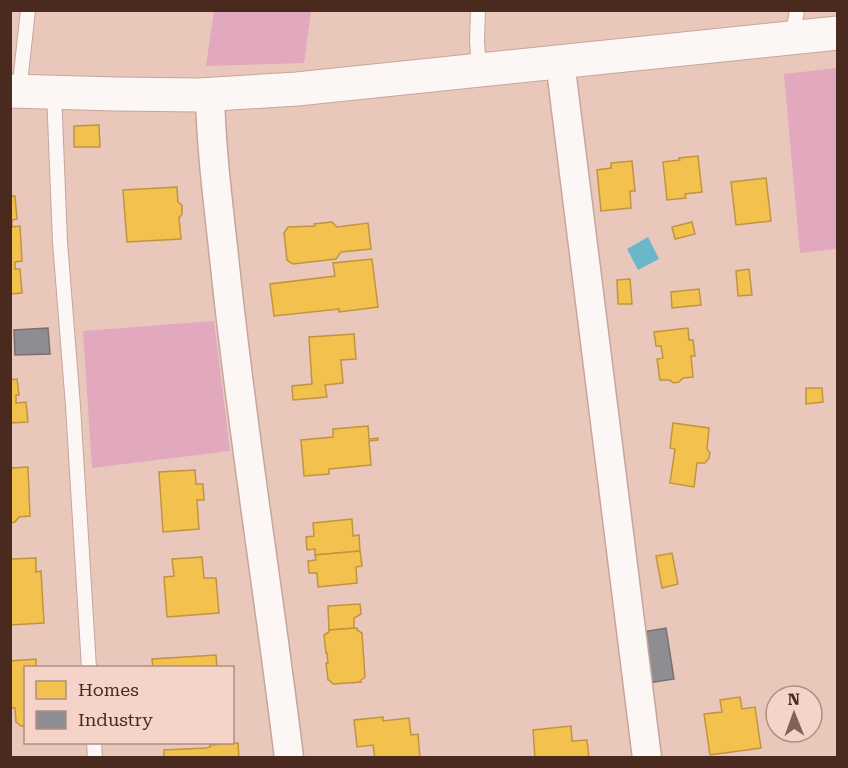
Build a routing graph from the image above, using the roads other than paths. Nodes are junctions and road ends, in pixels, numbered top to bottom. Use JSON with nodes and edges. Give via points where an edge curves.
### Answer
{"nodes":[{"id":1,"x":28,"y":10,"type":"edge"},
{"id":2,"x":478,"y":10,"type":"edge"},
{"id":3,"x":797,"y":24,"type":"edge"},
{"id":4,"x":837,"y":33,"type":"edge"},
{"id":5,"x":560,"y":62,"type":"junction"},
{"id":6,"x":479,"y":70,"type":"junction"},
{"id":7,"x":15,"y":92,"type":"edge"},
{"id":8,"x":54,"y":92,"type":"junction"},
{"id":9,"x":210,"y":94,"type":"junction"},
{"id":10,"x":89,"y":666,"type":"edge"},
{"id":11,"x":289,"y":758,"type":"edge"},
{"id":12,"x":647,"y":758,"type":"edge"}],
"edges":[{"from":1,"to":7,"type":"lane"},
{"from":2,"to":6,"type":"lane"},
{"from":3,"to":4,"type":"street"},
{"from":3,"to":5,"type":"street"},
{"from":5,"to":6,"type":"street"},
{"from":5,"to":12,"type":"street"},
{"from":6,"to":9,"type":"street"},
{"from":7,"to":8,"type":"street"},
{"from":8,"to":9,"type":"street"},
{"from":8,"to":10,"type":"lane","via":[[60,242]]},
{"from":9,"to":11,"type":"street","via":[[234,358]]}]}
